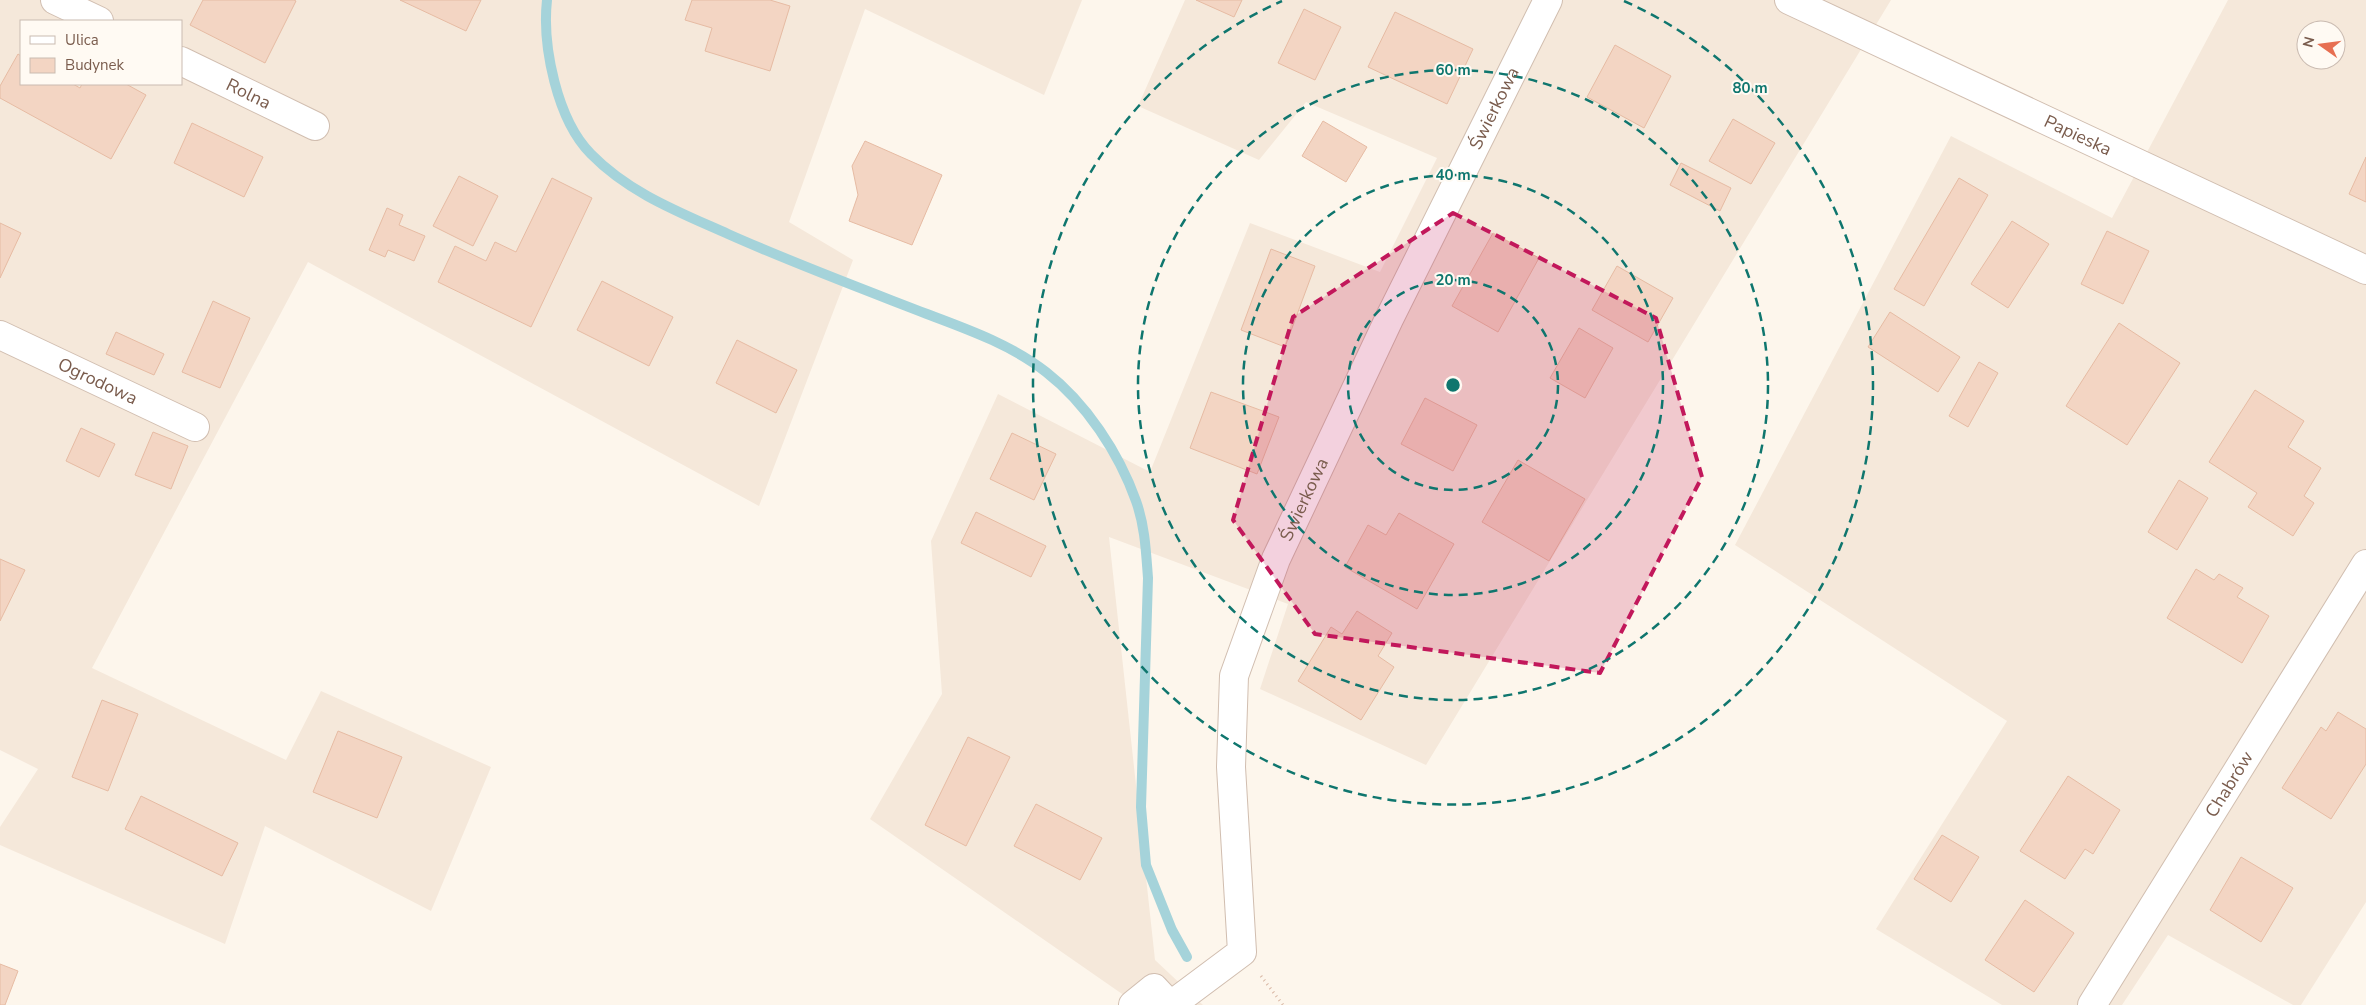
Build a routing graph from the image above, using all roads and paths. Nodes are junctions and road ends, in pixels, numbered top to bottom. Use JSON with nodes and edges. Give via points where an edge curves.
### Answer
{"nodes":[{"id":1,"x":55,"y":0,"type":"edge"},
{"id":2,"x":1548,"y":0,"type":"edge"},
{"id":3,"x":1789,"y":0,"type":"edge"},
{"id":4,"x":97,"y":20,"type":"edge"},
{"id":5,"x":182,"y":61,"type":"edge"},
{"id":6,"x":315,"y":126,"type":"dead end"},
{"id":7,"x":2366,"y":270,"type":"edge"},
{"id":8,"x":0,"y":336,"type":"edge"},
{"id":9,"x":195,"y":427,"type":"dead end"},
{"id":10,"x":2366,"y":564,"type":"edge"},
{"id":11,"x":1133,"y":1005,"type":"edge"},
{"id":12,"x":1170,"y":1005,"type":"edge"},
{"id":13,"x":2092,"y":1005,"type":"edge"}],
"edges":[{"from":1,"to":4,"type":"street"},
{"from":2,"to":12,"type":"street","name":"Świerkowa","via":[[1388,319],[1276,559],[1234,676],[1231,767],[1242,952]]},
{"from":3,"to":7,"type":"street","name":"Papieska"},
{"from":5,"to":6,"type":"street","name":"Rolna"},
{"from":8,"to":9,"type":"street","name":"Ogrodowa"},
{"from":10,"to":13,"type":"street","name":"Chabrów"},
{"from":11,"to":12,"type":"street","via":[[1154,988]]}]}
